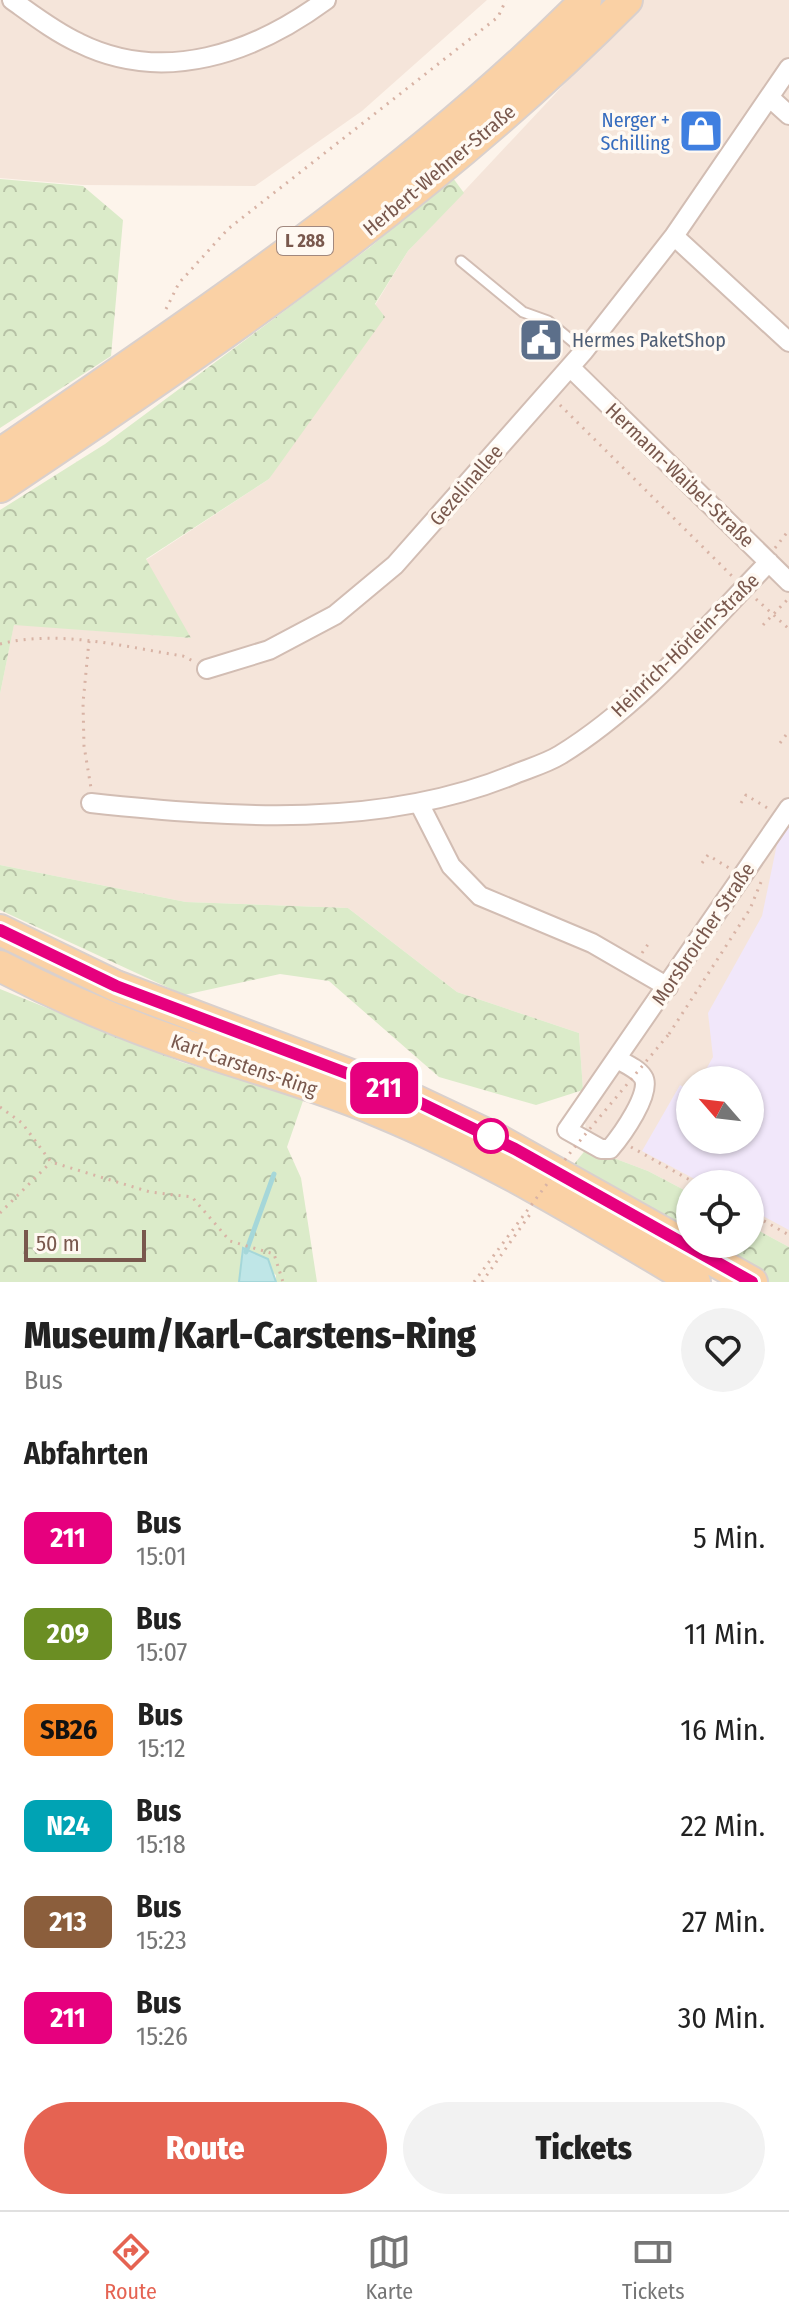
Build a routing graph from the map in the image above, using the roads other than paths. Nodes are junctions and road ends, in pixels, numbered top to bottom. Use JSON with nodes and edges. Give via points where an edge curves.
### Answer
{"nodes":[{"id":1,"x":12,"y":0,"type":"edge"},
{"id":2,"x":326,"y":0,"type":"edge"},
{"id":3,"x":605,"y":4,"type":"edge"},
{"id":4,"x":789,"y":68,"type":"edge"},
{"id":5,"x":769,"y":97,"type":"junction"},
{"id":6,"x":789,"y":115,"type":"edge"},
{"id":7,"x":674,"y":236,"type":"junction"},
{"id":8,"x":461,"y":261,"type":"dead end"},
{"id":9,"x":789,"y":342,"type":"edge"},
{"id":10,"x":584,"y":351,"type":"junction"},
{"id":11,"x":570,"y":367,"type":"junction"},
{"id":12,"x":0,"y":454,"type":"edge"},
{"id":13,"x":0,"y":487,"type":"edge"},
{"id":14,"x":769,"y":562,"type":"junction"},
{"id":15,"x":789,"y":582,"type":"edge"},
{"id":16,"x":207,"y":669,"type":"road end"},
{"id":17,"x":91,"y":803,"type":"road end"},
{"id":18,"x":420,"y":805,"type":"junction"},
{"id":19,"x":786,"y":813,"type":"edge"},
{"id":20,"x":0,"y":930,"type":"edge"},
{"id":21,"x":0,"y":966,"type":"edge"},
{"id":22,"x":668,"y":987,"type":"junction"},
{"id":23,"x":617,"y":1059,"type":"junction"},
{"id":24,"x":695,"y":1282,"type":"edge"},
{"id":25,"x":752,"y":1282,"type":"edge"}],
"edges":[{"from":1,"to":2,"type":"street","via":[[93,49],[132,59],[179,62],[258,42]]},
{"from":3,"to":12,"type":"main road","name":"Herbert-Wehner-Straße","number":"L 288","via":[[534,53],[364,198]]},
{"from":3,"to":13,"type":"main road","name":"Herbert-Wehner-Straße","number":"L 288","via":[[496,125],[382,218]]},
{"from":4,"to":5,"type":"street","name":"Gezelinallee"},
{"from":5,"to":6,"type":"street"},
{"from":5,"to":7,"type":"street","name":"Gezelinallee"},
{"from":7,"to":9,"type":"street"},
{"from":7,"to":10,"type":"street","name":"Gezelinallee"},
{"from":8,"to":10,"type":"lane","via":[[523,312],[548,321]]},
{"from":10,"to":11,"type":"street","name":"Gezelinallee"},
{"from":11,"to":14,"type":"street","name":"Hermann-Waibel-Straße"},
{"from":11,"to":16,"type":"street","name":"Gezelinallee","via":[[395,565],[335,615],[269,650]]},
{"from":14,"to":15,"type":"street","name":"Hermann-Waibel-Straße"},
{"from":14,"to":18,"type":"street","name":"Heinrich-Hörlein-Straße","via":[[626,704],[558,756],[487,786]]},
{"from":17,"to":18,"type":"street","name":"Heinrich-Hörlein-Straße","via":[[200,814],[301,815]]},
{"from":18,"to":22,"type":"street","via":[[451,866],[480,896],[592,943]]},
{"from":19,"to":22,"type":"street","name":"Morsbroicher Straße"},
{"from":20,"to":25,"type":"main road","name":"Karl-Carstens-Ring","via":[[116,986],[442,1113],[581,1184]]},
{"from":21,"to":24,"type":"main road","name":"Karl-Carstens-Ring","via":[[159,1036],[376,1110],[446,1140],[573,1207]]},
{"from":22,"to":23,"type":"street","name":"Morsbroicher Straße"},
{"from":23,"to":23,"type":"street","name":"Morsbroicher Straße","via":[[567,1130],[601,1149],[610,1149],[618,1140],[646,1091],[640,1073]]}]}
